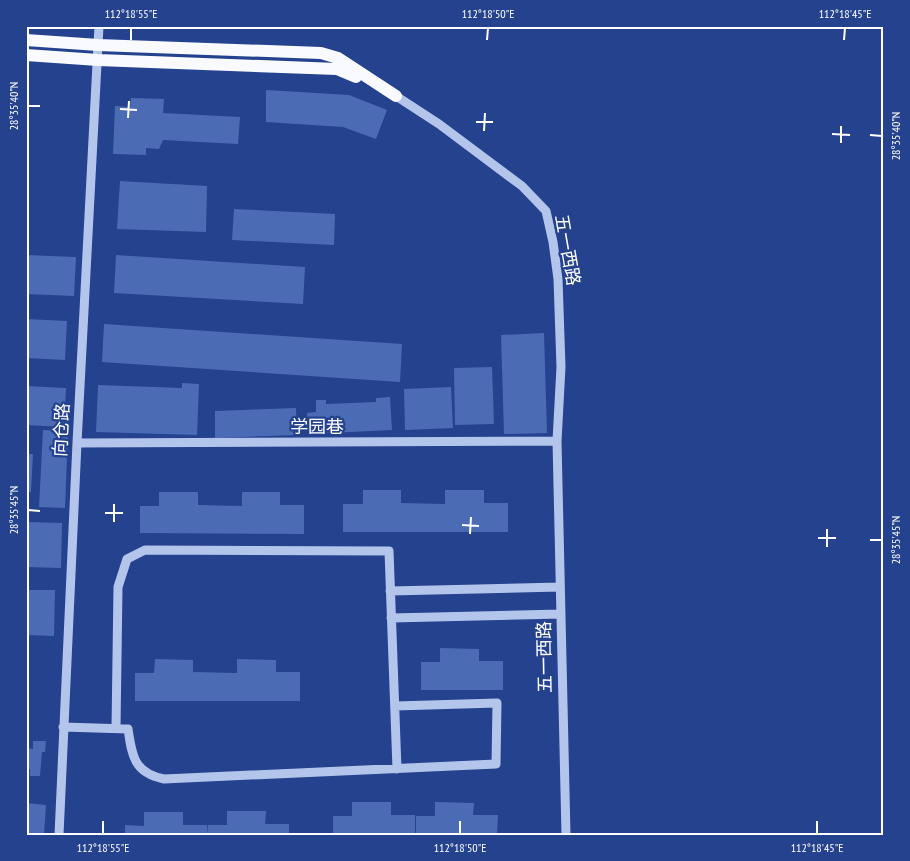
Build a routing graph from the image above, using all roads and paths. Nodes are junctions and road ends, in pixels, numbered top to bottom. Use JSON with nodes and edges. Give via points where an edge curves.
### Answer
{"nodes":[{"id":1,"x":99,"y":26,"type":"edge"},
{"id":2,"x":26,"y":40,"type":"edge"},
{"id":3,"x":98,"y":45,"type":"junction"},
{"id":4,"x":26,"y":55,"type":"edge"},
{"id":5,"x":98,"y":60,"type":"junction"},
{"id":6,"x":396,"y":96,"type":"junction"},
{"id":7,"x":557,"y":441,"type":"junction"},
{"id":8,"x":77,"y":443,"type":"junction"},
{"id":9,"x":560,"y":587,"type":"junction"},
{"id":10,"x":390,"y":590,"type":"junction"},
{"id":11,"x":561,"y":614,"type":"junction"},
{"id":12,"x":391,"y":618,"type":"junction"},
{"id":13,"x":395,"y":706,"type":"junction"},
{"id":14,"x":64,"y":727,"type":"junction"},
{"id":15,"x":116,"y":728,"type":"junction"},
{"id":16,"x":397,"y":769,"type":"junction"},
{"id":17,"x":59,"y":835,"type":"edge"},
{"id":18,"x":566,"y":835,"type":"edge"}],
"edges":[{"from":1,"to":3,"type":"street","name":"向仓路"},
{"from":2,"to":3,"type":"main road","name":"五一西路"},
{"from":3,"to":5,"type":"street","name":"向仓路"},
{"from":3,"to":6,"type":"main road","name":"五一西路","via":[[321,53],[338,58]]},
{"from":4,"to":5,"type":"main road"},
{"from":5,"to":6,"type":"main road","via":[[337,68]]},
{"from":5,"to":8,"type":"street","name":"向仓路"},
{"from":6,"to":7,"type":"street","name":"五一西路","via":[[522,186],[546,211],[558,278],[561,367]]},
{"from":7,"to":8,"type":"street","name":"学园巷"},
{"from":7,"to":9,"type":"street","name":"五一西路"},
{"from":8,"to":14,"type":"street","name":"向仓路"},
{"from":9,"to":10,"type":"street"},
{"from":9,"to":11,"type":"street","name":"五一西路"},
{"from":10,"to":12,"type":"street"},
{"from":10,"to":15,"type":"street","via":[[389,551],[145,550],[127,559],[118,587]]},
{"from":11,"to":12,"type":"street"},
{"from":11,"to":18,"type":"street","name":"五一西路"},
{"from":12,"to":13,"type":"street"},
{"from":13,"to":16,"type":"street"},
{"from":13,"to":16,"type":"street","via":[[497,703],[496,764]]},
{"from":14,"to":15,"type":"street"},
{"from":14,"to":17,"type":"street","name":"向仓路"},
{"from":15,"to":16,"type":"street","via":[[128,729],[131,750],[141,769],[150,776],[164,779]]}]}
